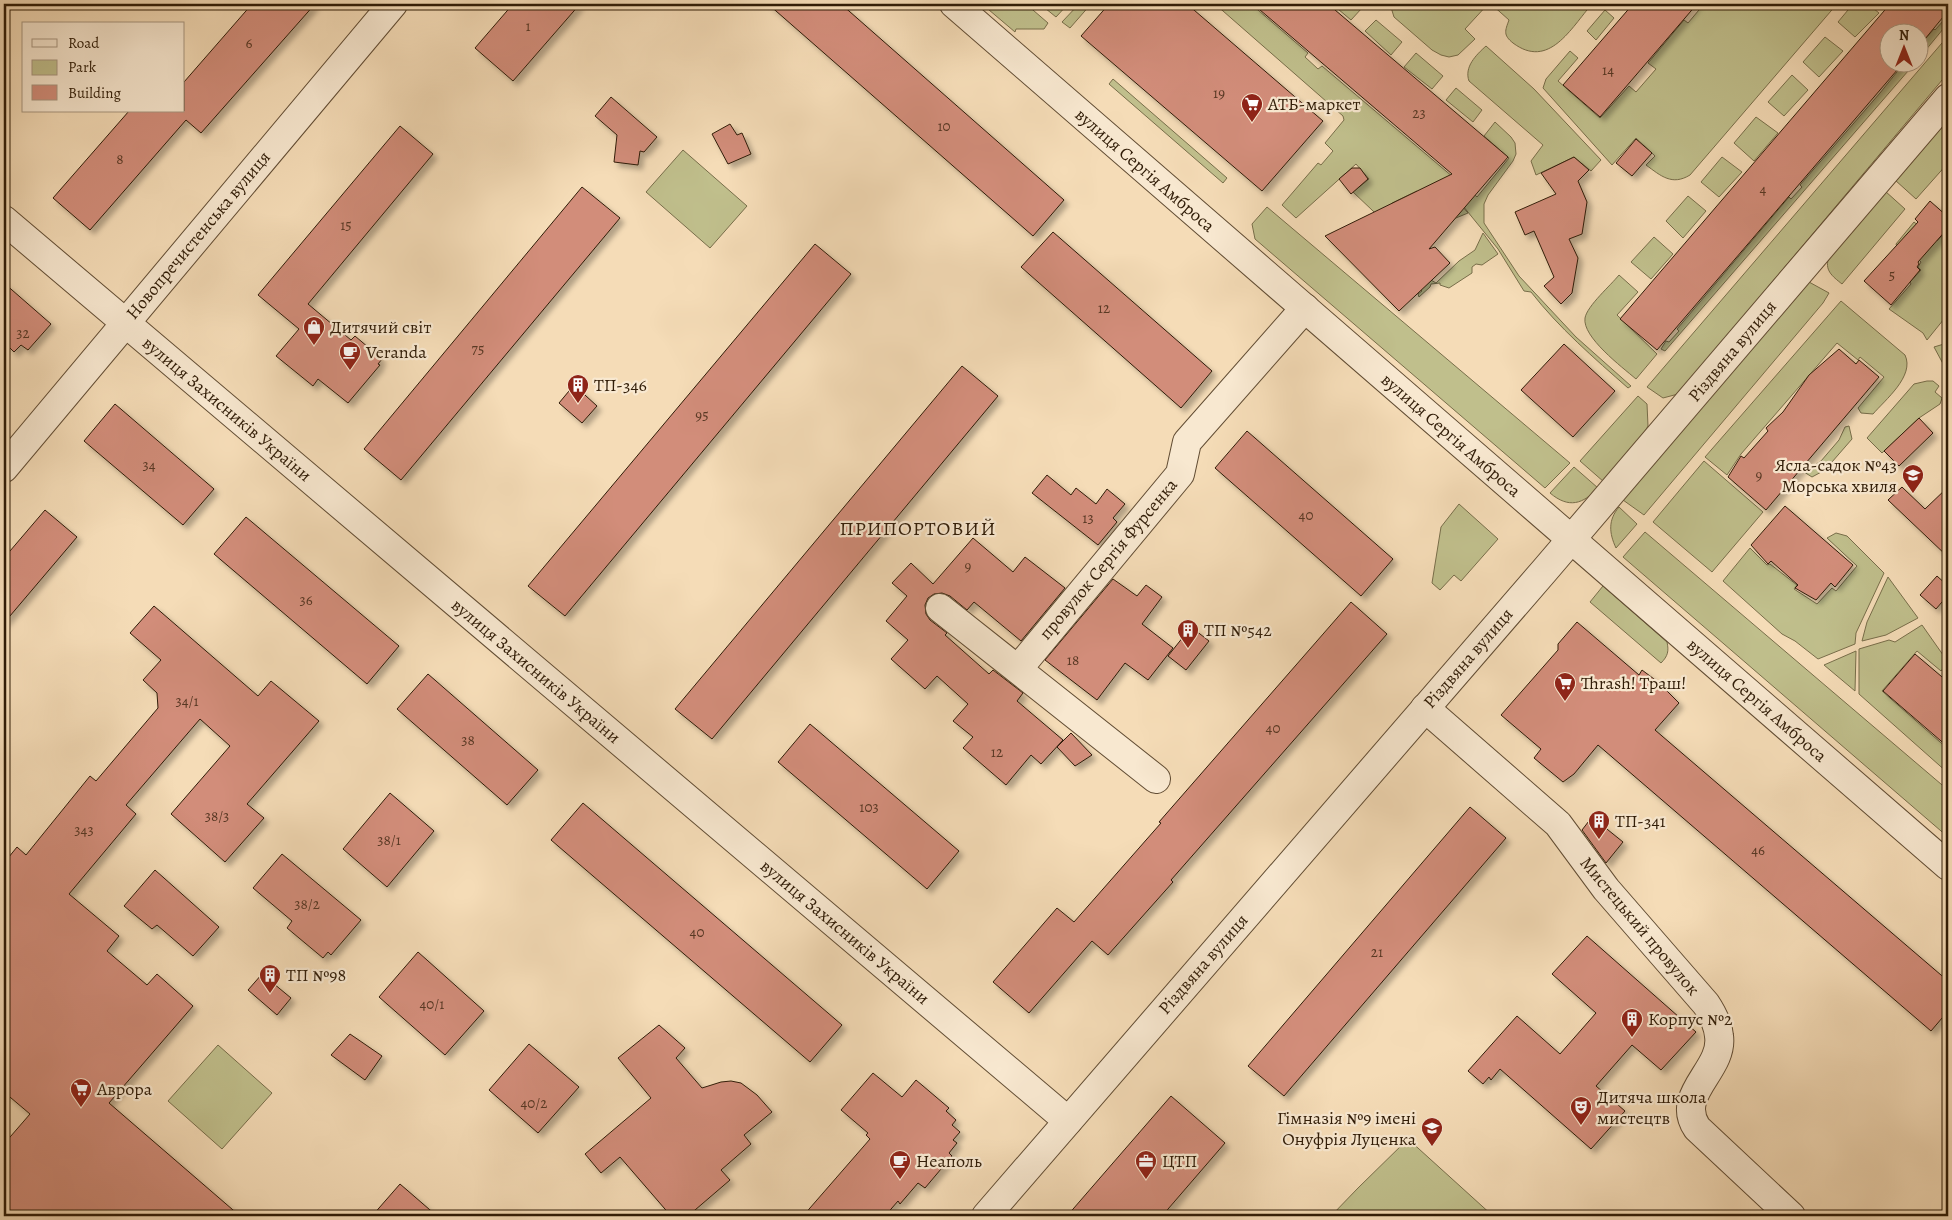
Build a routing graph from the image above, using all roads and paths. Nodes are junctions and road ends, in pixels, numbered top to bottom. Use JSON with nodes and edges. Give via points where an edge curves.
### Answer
{"nodes":[{"id":1,"x":393,"y":4,"type":"edge"},
{"id":2,"x":954,"y":4,"type":"edge"},
{"id":3,"x":1948,"y":98,"type":"edge"},
{"id":4,"x":4,"y":220,"type":"edge"},
{"id":5,"x":1305,"y":308,"type":"junction"},
{"id":6,"x":124,"y":323,"type":"junction"},
{"id":7,"x":4,"y":468,"type":"edge"},
{"id":8,"x":1572,"y":539,"type":"junction"},
{"id":9,"x":940,"y":608,"type":"dead end"},
{"id":10,"x":1018,"y":669,"type":"junction"},
{"id":11,"x":1425,"y":708,"type":"junction"},
{"id":12,"x":1156,"y":779,"type":"dead end"},
{"id":13,"x":1948,"y":866,"type":"edge"},
{"id":14,"x":1068,"y":1121,"type":"junction"},
{"id":15,"x":986,"y":1216,"type":"edge"},
{"id":16,"x":1791,"y":1216,"type":"edge"}],
"edges":[{"from":1,"to":6,"type":"street","name":"Новопречистенська вулиця"},
{"from":2,"to":5,"type":"street","name":"вулиця Сергія Амброса"},
{"from":3,"to":8,"type":"street","name":"Різдвяна вулиця"},
{"from":4,"to":6,"type":"street","name":"вулиця Захисників України"},
{"from":5,"to":8,"type":"street","name":"вулиця Сергія Амброса"},
{"from":5,"to":10,"type":"street","name":"провулок Сергія Фурсенка","via":[[1187,442],[1180,474]]},
{"from":6,"to":7,"type":"street","name":"Новопречистенська вулиця"},
{"from":6,"to":14,"type":"street","name":"вулиця Захисників України"},
{"from":8,"to":11,"type":"street","name":"Різдвяна вулиця"},
{"from":8,"to":13,"type":"street","name":"вулиця Сергія Амброса"},
{"from":9,"to":10,"type":"street"},
{"from":10,"to":12,"type":"street"},
{"from":11,"to":14,"type":"street","name":"Різдвяна вулиця"},
{"from":11,"to":16,"type":"street","name":"Мистецький провулок","via":[[1558,824],[1606,889],[1706,1004],[1720,1037],[1714,1062],[1692,1098],[1690,1115],[1693,1122]]},
{"from":14,"to":15,"type":"street","name":"Різдвяна вулиця"}]}
